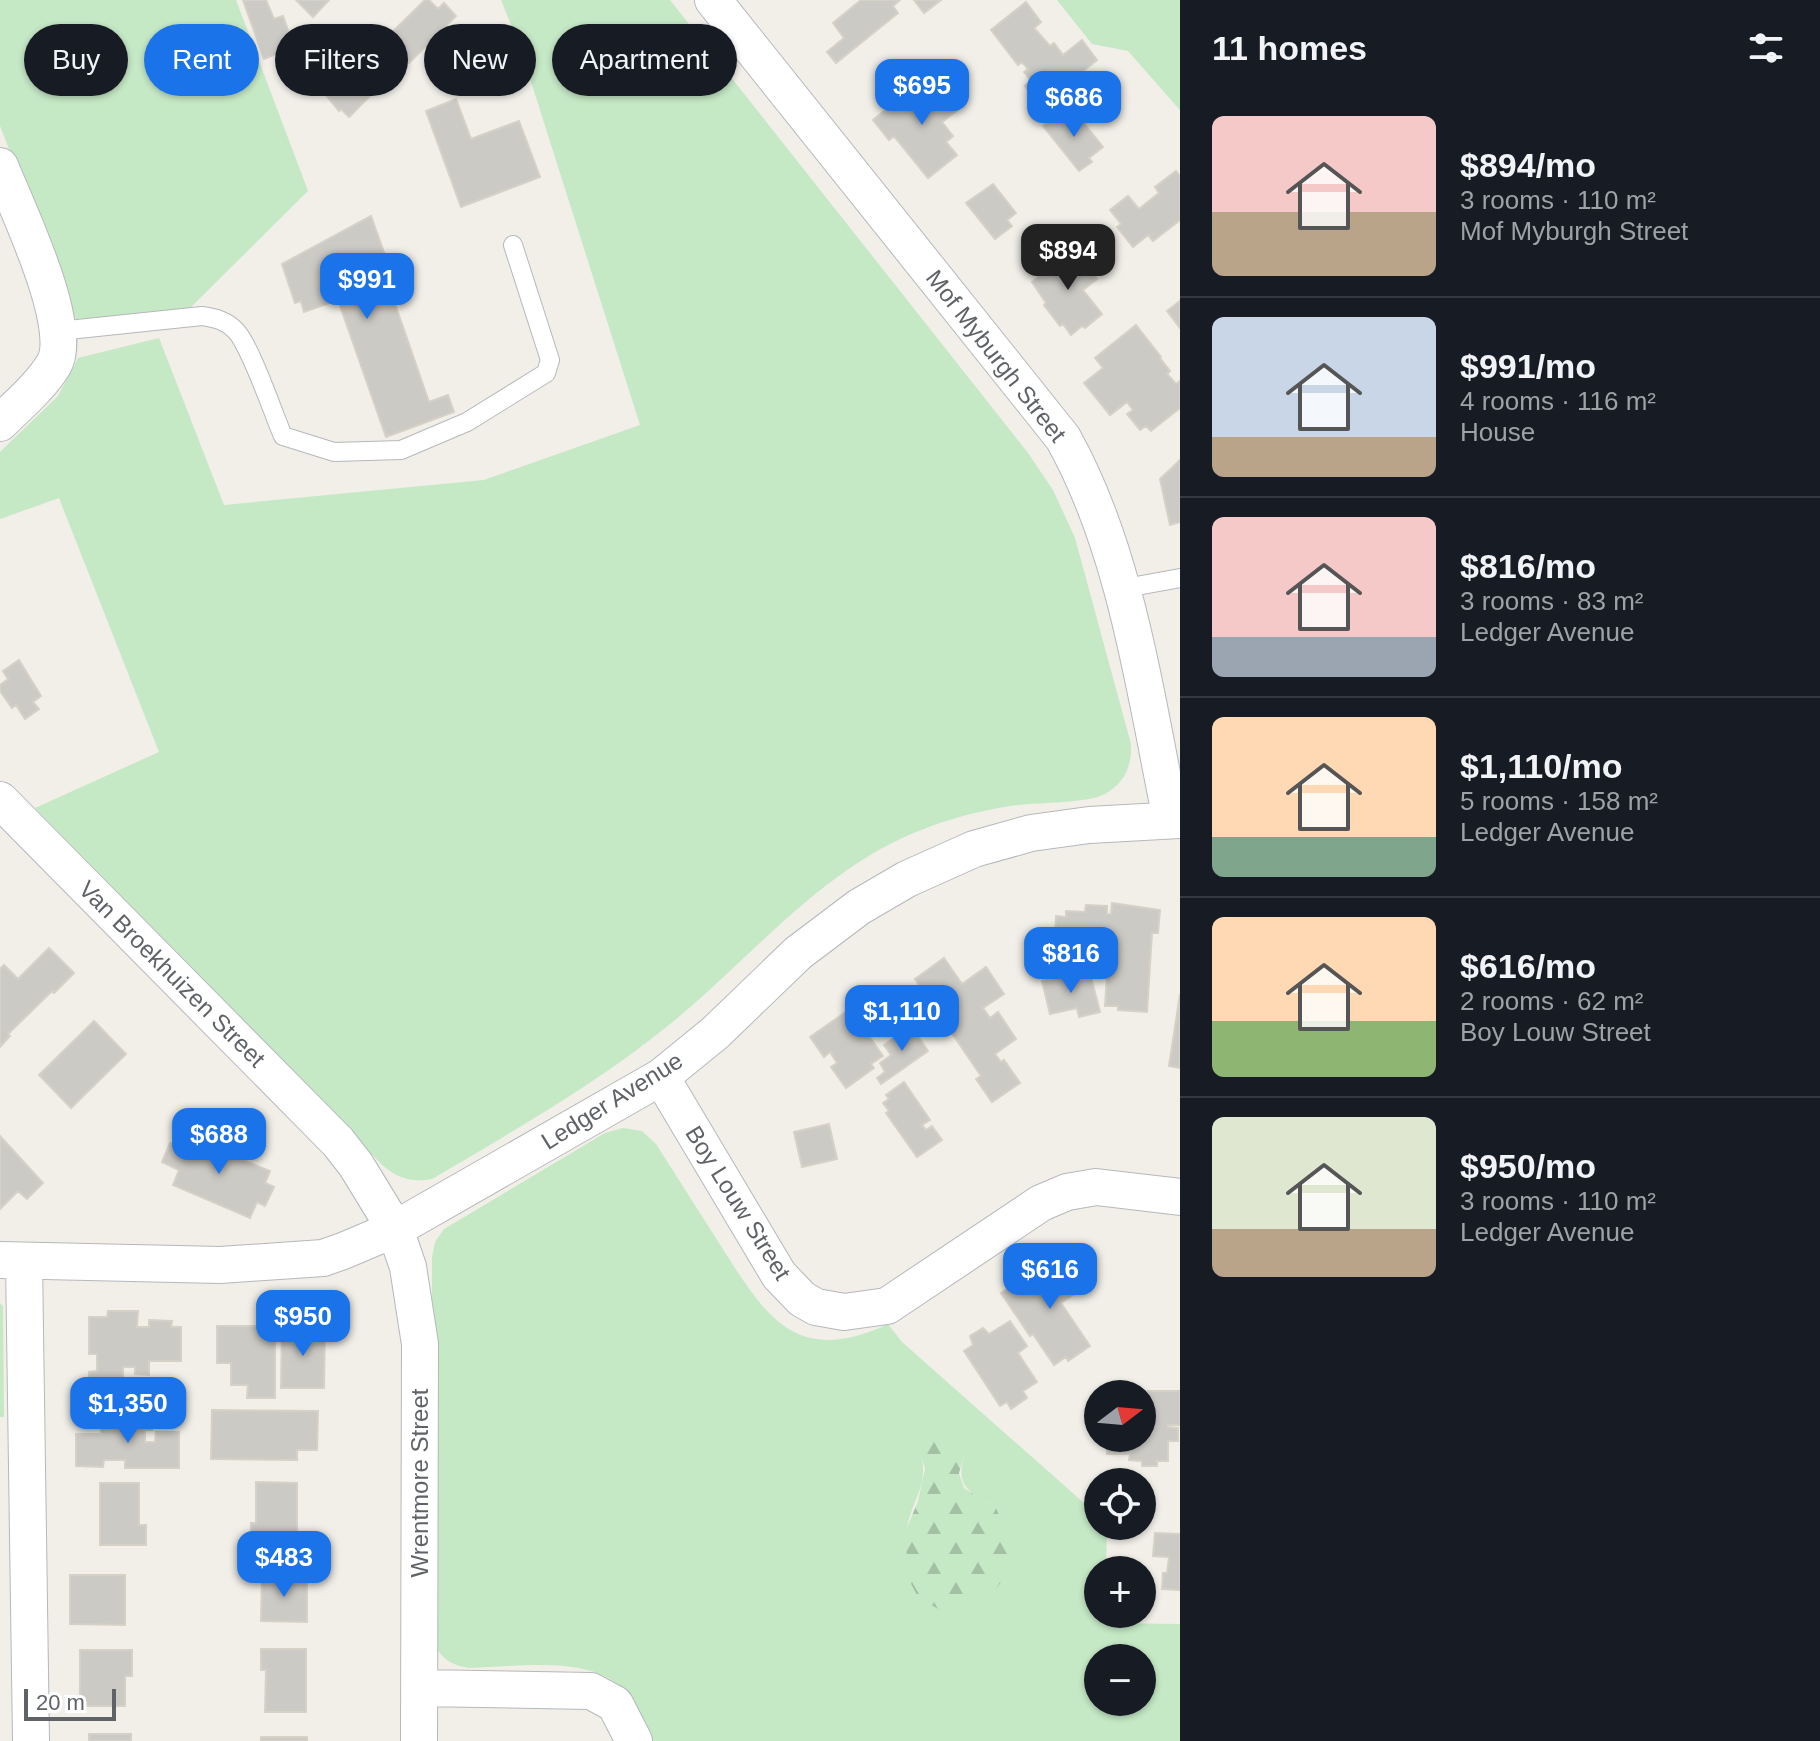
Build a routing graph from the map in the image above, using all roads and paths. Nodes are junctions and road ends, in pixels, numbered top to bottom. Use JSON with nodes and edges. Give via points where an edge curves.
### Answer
{"nodes":[{"id":1,"x":713,"y":0,"type":"edge"},
{"id":2,"x":0,"y":166,"type":"edge"},
{"id":3,"x":513,"y":245,"type":"dead end"},
{"id":4,"x":59,"y":331,"type":"junction"},
{"id":5,"x":0,"y":423,"type":"edge"},
{"id":6,"x":1180,"y":578,"type":"edge"},
{"id":7,"x":1120,"y":589,"type":"junction"},
{"id":8,"x":0,"y":800,"type":"edge"},
{"id":9,"x":1176,"y":819,"type":"edge"},
{"id":10,"x":661,"y":1077,"type":"junction"},
{"id":11,"x":1180,"y":1197,"type":"edge"},
{"id":12,"x":395,"y":1229,"type":"junction"},
{"id":13,"x":12,"y":1260,"type":"edge"},
{"id":14,"x":420,"y":1688,"type":"junction"},
{"id":15,"x":31,"y":1741,"type":"edge"},
{"id":16,"x":419,"y":1741,"type":"edge"},
{"id":17,"x":634,"y":1741,"type":"edge"}],
"edges":[{"from":1,"to":7,"type":"street","name":"Mof Myburgh Street","via":[[1063,438],[1104,528]]},
{"from":2,"to":4,"type":"street"},
{"from":3,"to":4,"type":"lane","via":[[550,360],[546,373],[467,422],[401,450],[334,452],[283,436],[242,338],[214,318]]},
{"from":4,"to":5,"type":"street","via":[[54,364]]},
{"from":6,"to":7,"type":"lane"},
{"from":7,"to":9,"type":"street","name":"Mof Myburgh Street"},
{"from":8,"to":12,"type":"street","name":"Van Broekhuizen Street","via":[[338,1142]]},
{"from":9,"to":10,"type":"street","name":"Ledger Avenue","via":[[1031,833],[974,849],[907,879],[798,953]]},
{"from":10,"to":11,"type":"street","name":"Boy Louw Street","via":[[779,1275],[816,1307],[844,1312],[887,1306],[1041,1203],[1067,1192],[1096,1187]]},
{"from":10,"to":12,"type":"street","name":"Ledger Avenue"},
{"from":12,"to":13,"type":"street","name":"Ledger Avenue","via":[[323,1258],[299,1261],[220,1265]]},
{"from":12,"to":14,"type":"street","name":"Wrentmore Street","via":[[408,1267],[420,1344]]},
{"from":13,"to":15,"type":"street"},
{"from":14,"to":16,"type":"street","name":"Wrentmore Street"},
{"from":14,"to":17,"type":"street","via":[[591,1691],[615,1704]]}]}
